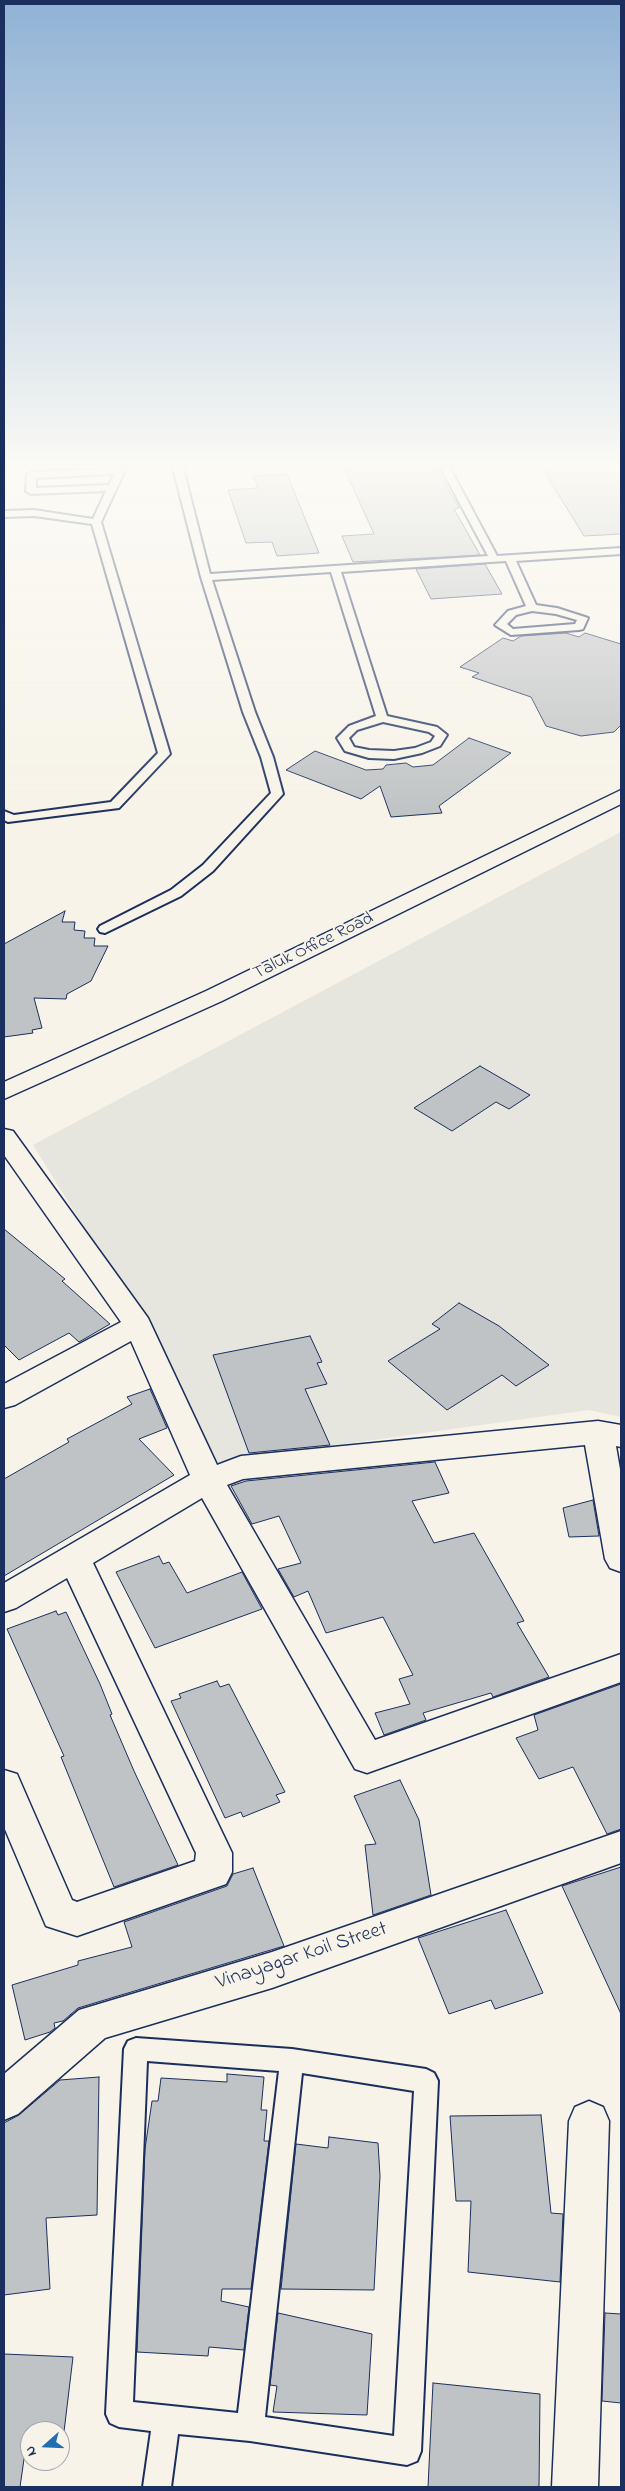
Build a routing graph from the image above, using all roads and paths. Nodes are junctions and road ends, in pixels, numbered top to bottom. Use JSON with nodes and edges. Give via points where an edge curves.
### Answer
{"nodes":[{"id":1,"x":114,"y":584,"type":"edge"},
{"id":2,"x":208,"y":584,"type":"edge"},
{"id":3,"x":340,"y":584,"type":"edge"},
{"id":4,"x":522,"y":584,"type":"edge"},
{"id":5,"x":532,"y":608,"type":"junction"},
{"id":6,"x":382,"y":718,"type":"junction"},
{"id":7,"x":621,"y":796,"type":"edge"},
{"id":8,"x":4,"y":816,"type":"edge"},
{"id":9,"x":105,"y":929,"type":"dead end"},
{"id":10,"x":4,"y":1091,"type":"edge"},
{"id":11,"x":4,"y":1137,"type":"edge"},
{"id":12,"x":138,"y":1325,"type":"junction"},
{"id":13,"x":4,"y":1397,"type":"edge"},
{"id":14,"x":610,"y":1434,"type":"edge"},
{"id":15,"x":208,"y":1480,"type":"junction"},
{"id":16,"x":74,"y":1558,"type":"junction"},
{"id":17,"x":621,"y":1559,"type":"edge"},
{"id":18,"x":4,"y":1598,"type":"edge"},
{"id":19,"x":621,"y":1668,"type":"edge"},
{"id":20,"x":4,"y":1785,"type":"edge"},
{"id":21,"x":621,"y":1847,"type":"edge"},
{"id":22,"x":292,"y":2060,"type":"junction"},
{"id":23,"x":4,"y":2100,"type":"edge"},
{"id":24,"x":589,"y":2122,"type":"dead end"},
{"id":25,"x":166,"y":2419,"type":"junction"},
{"id":26,"x":250,"y":2428,"type":"junction"},
{"id":27,"x":157,"y":2487,"type":"edge"},
{"id":28,"x":574,"y":2487,"type":"edge"}],
"edges":[{"from":1,"to":8,"type":"lane","via":[[164,754],[115,804],[12,819]]},
{"from":2,"to":9,"type":"lane","via":[[277,794],[208,868],[182,888]]},
{"from":3,"to":6,"type":"lane"},
{"from":4,"to":5,"type":"lane"},
{"from":5,"to":5,"type":"lane","via":[[512,613],[500,625],[511,632],[579,627],[583,618]]},
{"from":6,"to":6,"type":"lane","via":[[353,728],[343,738],[350,749],[394,755],[436,744],[441,735],[433,729]]},
{"from":7,"to":10,"type":"street","name":"Taluk Office Road","via":[[214,996]]},
{"from":11,"to":12,"type":"street"},
{"from":12,"to":13,"type":"street"},
{"from":12,"to":15,"type":"street"},
{"from":14,"to":15,"type":"street","via":[[241,1468]]},
{"from":14,"to":17,"type":"street"},
{"from":15,"to":16,"type":"street"},
{"from":15,"to":19,"type":"street","via":[[367,1758]]},
{"from":16,"to":18,"type":"street"},
{"from":16,"to":20,"type":"street","via":[[214,1854],[213,1872],[78,1919],[59,1914]]},
{"from":21,"to":23,"type":"street","name":"Vinayagar Koil Street","via":[[272,1970],[93,2023]]},
{"from":22,"to":25,"type":"lane","via":[[136,2049],[119,2414]]},
{"from":22,"to":26,"type":"lane"},
{"from":22,"to":26,"type":"lane","via":[[426,2081],[407,2451]]},
{"from":24,"to":28,"type":"street"},
{"from":25,"to":26,"type":"lane"},
{"from":25,"to":27,"type":"lane"}]}
